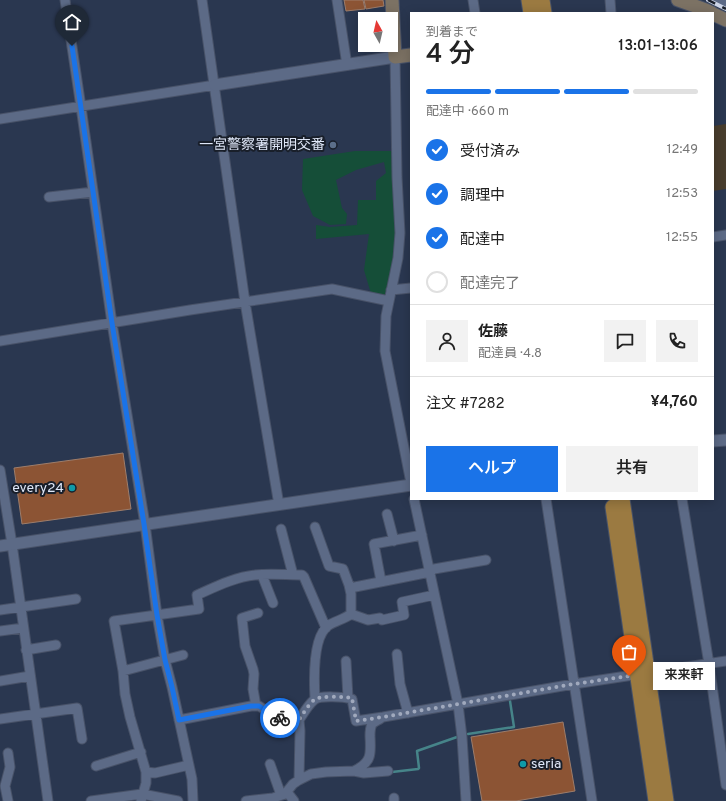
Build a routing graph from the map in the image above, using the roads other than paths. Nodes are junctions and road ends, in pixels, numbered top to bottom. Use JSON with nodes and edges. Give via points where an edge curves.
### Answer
{"nodes":[{"id":1,"x":65,"y":0,"type":"edge"},
{"id":2,"x":202,"y":0,"type":"edge"},
{"id":3,"x":337,"y":0,"type":"edge"},
{"id":4,"x":392,"y":0,"type":"edge"},
{"id":5,"x":473,"y":0,"type":"edge"},
{"id":6,"x":529,"y":0,"type":"edge"},
{"id":7,"x":542,"y":0,"type":"edge"},
{"id":8,"x":610,"y":0,"type":"edge"},
{"id":9,"x":678,"y":0,"type":"edge"},
{"id":10,"x":718,"y":0,"type":"edge"},
{"id":11,"x":726,"y":3,"type":"edge"},
{"id":12,"x":476,"y":12,"type":"edge"},
{"id":13,"x":531,"y":12,"type":"edge"},
{"id":14,"x":544,"y":12,"type":"edge"},
{"id":15,"x":611,"y":12,"type":"edge"},
{"id":16,"x":710,"y":12,"type":"edge"},
{"id":17,"x":714,"y":14,"type":"edge"},
{"id":18,"x":726,"y":20,"type":"edge"},
{"id":19,"x":410,"y":55,"type":"edge"},
{"id":20,"x":395,"y":57,"type":"junction"},
{"id":21,"x":347,"y":65,"type":"junction"},
{"id":22,"x":215,"y":86,"type":"junction"},
{"id":23,"x":81,"y":107,"type":"junction"},
{"id":24,"x":0,"y":118,"type":"edge"},
{"id":25,"x":93,"y":192,"type":"junction"},
{"id":26,"x":49,"y":197,"type":"dead end"},
{"id":27,"x":726,"y":235,"type":"edge"},
{"id":28,"x":714,"y":237,"type":"edge"},
{"id":29,"x":410,"y":288,"type":"edge"},
{"id":30,"x":391,"y":290,"type":"junction"},
{"id":31,"x":389,"y":301,"type":"junction"},
{"id":32,"x":245,"y":302,"type":"junction"},
{"id":33,"x":112,"y":323,"type":"junction"},
{"id":34,"x":0,"y":341,"type":"edge"},
{"id":35,"x":726,"y":440,"type":"edge"},
{"id":36,"x":714,"y":442,"type":"edge"},
{"id":37,"x":0,"y":470,"type":"edge"},
{"id":38,"x":410,"y":479,"type":"edge"},
{"id":39,"x":410,"y":484,"type":"edge"},
{"id":40,"x":414,"y":500,"type":"edge"},
{"id":41,"x":546,"y":500,"type":"edge"},
{"id":42,"x":612,"y":500,"type":"edge"},
{"id":43,"x":622,"y":500,"type":"edge"},
{"id":44,"x":682,"y":500,"type":"edge"},
{"id":45,"x":279,"y":505,"type":"junction"},
{"id":46,"x":387,"y":514,"type":"dead end"},
{"id":47,"x":144,"y":524,"type":"junction"},
{"id":48,"x":315,"y":527,"type":"dead end"},
{"id":49,"x":282,"y":529,"type":"dead end"},
{"id":50,"x":422,"y":535,"type":"junction"},
{"id":51,"x":394,"y":540,"type":"junction"},
{"id":52,"x":12,"y":544,"type":"junction"},
{"id":53,"x":0,"y":546,"type":"edge"},
{"id":54,"x":486,"y":560,"type":"dead end"},
{"id":55,"x":430,"y":572,"type":"junction"},
{"id":56,"x":262,"y":575,"type":"junction"},
{"id":57,"x":293,"y":575,"type":"junction"},
{"id":58,"x":381,"y":581,"type":"junction"},
{"id":59,"x":350,"y":588,"type":"junction"},
{"id":60,"x":434,"y":595,"type":"junction"},
{"id":61,"x":76,"y":599,"type":"dead end"},
{"id":62,"x":273,"y":604,"type":"dead end"},
{"id":63,"x":20,"y":607,"type":"junction"},
{"id":64,"x":0,"y":610,"type":"edge"},
{"id":65,"x":258,"y":613,"type":"dead end"},
{"id":66,"x":351,"y":614,"type":"junction"},
{"id":67,"x":157,"y":615,"type":"junction"},
{"id":68,"x":23,"y":628,"type":"junction"},
{"id":69,"x":326,"y":628,"type":"junction"},
{"id":70,"x":0,"y":631,"type":"edge"},
{"id":71,"x":56,"y":645,"type":"dead end"},
{"id":72,"x":26,"y":650,"type":"junction"},
{"id":73,"x":397,"y":654,"type":"dead end"},
{"id":74,"x":183,"y":655,"type":"dead end"},
{"id":75,"x":165,"y":660,"type":"junction"},
{"id":76,"x":346,"y":661,"type":"dead end"},
{"id":77,"x":726,"y":661,"type":"edge"},
{"id":78,"x":709,"y":664,"type":"junction"},
{"id":79,"x":123,"y":671,"type":"junction"},
{"id":80,"x":642,"y":674,"type":"junction"},
{"id":81,"x":30,"y":676,"type":"junction"},
{"id":82,"x":0,"y":680,"type":"edge"},
{"id":83,"x":574,"y":684,"type":"junction"},
{"id":84,"x":348,"y":698,"type":"junction"},
{"id":85,"x":315,"y":699,"type":"junction"},
{"id":86,"x":458,"y":704,"type":"junction"},
{"id":87,"x":256,"y":706,"type":"junction"},
{"id":88,"x":408,"y":713,"type":"junction"},
{"id":89,"x":36,"y":714,"type":"junction"},
{"id":90,"x":383,"y":717,"type":"junction"},
{"id":91,"x":0,"y":719,"type":"edge"},
{"id":92,"x":179,"y":720,"type":"junction"},
{"id":93,"x":299,"y":720,"type":"junction"},
{"id":94,"x":82,"y":738,"type":"dead end"},
{"id":95,"x":8,"y":752,"type":"dead end"},
{"id":96,"x":141,"y":752,"type":"junction"},
{"id":97,"x":270,"y":764,"type":"dead end"},
{"id":98,"x":189,"y":765,"type":"junction"},
{"id":99,"x":96,"y":766,"type":"dead end"},
{"id":100,"x":354,"y":771,"type":"junction"},
{"id":101,"x":388,"y":771,"type":"dead end"},
{"id":102,"x":146,"y":772,"type":"junction"},
{"id":103,"x":299,"y":780,"type":"junction"},
{"id":104,"x":726,"y":785,"type":"edge"},
{"id":105,"x":284,"y":793,"type":"junction"},
{"id":106,"x":142,"y":798,"type":"edge"},
{"id":107,"x":261,"y":800,"type":"edge"},
{"id":108,"x":8,"y":801,"type":"edge"},
{"id":109,"x":48,"y":801,"type":"edge"},
{"id":110,"x":91,"y":801,"type":"edge"},
{"id":111,"x":178,"y":801,"type":"edge"},
{"id":112,"x":193,"y":801,"type":"edge"},
{"id":113,"x":246,"y":801,"type":"edge"},
{"id":114,"x":294,"y":801,"type":"edge"},
{"id":115,"x":466,"y":801,"type":"edge"},
{"id":116,"x":592,"y":801,"type":"edge"},
{"id":117,"x":656,"y":801,"type":"edge"},
{"id":118,"x":666,"y":801,"type":"edge"}],
"edges":[{"from":1,"to":23,"type":"street"},
{"from":2,"to":22,"type":"street"},
{"from":3,"to":21,"type":"street"},
{"from":4,"to":20,"type":"main road"},
{"from":5,"to":12,"type":"street"},
{"from":6,"to":13,"type":"main road"},
{"from":7,"to":14,"type":"main road"},
{"from":8,"to":15,"type":"street"},
{"from":9,"to":16,"type":"main road"},
{"from":10,"to":11,"type":"street"},
{"from":17,"to":18,"type":"main road"},
{"from":19,"to":20,"type":"main road"},
{"from":20,"to":21,"type":"street"},
{"from":20,"to":30,"type":"street","via":[[400,233]]},
{"from":21,"to":22,"type":"street"},
{"from":22,"to":23,"type":"street"},
{"from":22,"to":32,"type":"street"},
{"from":23,"to":24,"type":"street"},
{"from":23,"to":25,"type":"street"},
{"from":25,"to":26,"type":"street"},
{"from":25,"to":33,"type":"street"},
{"from":27,"to":28,"type":"street"},
{"from":29,"to":30,"type":"street"},
{"from":30,"to":31,"type":"street"},
{"from":31,"to":32,"type":"street","via":[[332,289]]},
{"from":31,"to":38,"type":"street","via":[[385,352]]},
{"from":32,"to":33,"type":"street"},
{"from":32,"to":45,"type":"street"},
{"from":33,"to":34,"type":"street"},
{"from":33,"to":47,"type":"street"},
{"from":35,"to":36,"type":"street"},
{"from":37,"to":52,"type":"street"},
{"from":39,"to":45,"type":"street"},
{"from":40,"to":50,"type":"street"},
{"from":41,"to":83,"type":"street"},
{"from":42,"to":80,"type":"main road"},
{"from":43,"to":80,"type":"main road"},
{"from":44,"to":78,"type":"street"},
{"from":45,"to":47,"type":"street"},
{"from":46,"to":51,"type":"street"},
{"from":47,"to":52,"type":"street"},
{"from":47,"to":67,"type":"street"},
{"from":48,"to":59,"type":"street","via":[[329,566],[342,569]]},
{"from":49,"to":57,"type":"street"},
{"from":50,"to":51,"type":"street"},
{"from":50,"to":55,"type":"street"},
{"from":51,"to":58,"type":"street","via":[[374,544]]},
{"from":52,"to":53,"type":"street"},
{"from":52,"to":63,"type":"street"},
{"from":54,"to":55,"type":"street","via":[[434,569]]},
{"from":55,"to":58,"type":"street"},
{"from":55,"to":60,"type":"street"},
{"from":56,"to":57,"type":"street"},
{"from":56,"to":62,"type":"street"},
{"from":56,"to":67,"type":"street","via":[[242,577],[197,595],[199,609]]},
{"from":57,"to":69,"type":"street","via":[[304,577]]},
{"from":58,"to":59,"type":"street"},
{"from":59,"to":66,"type":"street"},
{"from":60,"to":66,"type":"street","via":[[402,602],[404,615],[368,620]]},
{"from":60,"to":86,"type":"street"},
{"from":61,"to":63,"type":"street"},
{"from":63,"to":64,"type":"street"},
{"from":63,"to":68,"type":"street"},
{"from":65,"to":87,"type":"street","via":[[242,618],[245,646],[253,669]]},
{"from":66,"to":69,"type":"street"},
{"from":67,"to":75,"type":"street"},
{"from":67,"to":79,"type":"street","via":[[114,621]]},
{"from":68,"to":70,"type":"street"},
{"from":68,"to":72,"type":"street"},
{"from":69,"to":85,"type":"street","via":[[318,640],[316,649]]},
{"from":71,"to":72,"type":"street"},
{"from":72,"to":81,"type":"street"},
{"from":73,"to":88,"type":"street","via":[[400,684]]},
{"from":74,"to":75,"type":"street"},
{"from":75,"to":79,"type":"street"},
{"from":75,"to":92,"type":"street"},
{"from":76,"to":84,"type":"street"},
{"from":77,"to":78,"type":"street"},
{"from":78,"to":80,"type":"street"},
{"from":78,"to":104,"type":"street"},
{"from":79,"to":96,"type":"street","via":[[130,717]]},
{"from":80,"to":83,"type":"street"},
{"from":80,"to":117,"type":"main road"},
{"from":80,"to":118,"type":"main road"},
{"from":81,"to":82,"type":"street"},
{"from":81,"to":89,"type":"street"},
{"from":83,"to":86,"type":"street"},
{"from":83,"to":116,"type":"street"},
{"from":84,"to":85,"type":"street"},
{"from":84,"to":90,"type":"street","via":[[352,698],[356,721]]},
{"from":85,"to":93,"type":"street"},
{"from":86,"to":88,"type":"street"},
{"from":86,"to":115,"type":"street"},
{"from":87,"to":92,"type":"street"},
{"from":87,"to":93,"type":"street","via":[[285,720]]},
{"from":88,"to":90,"type":"street"},
{"from":89,"to":91,"type":"street"},
{"from":89,"to":94,"type":"street","via":[[77,708]]},
{"from":89,"to":109,"type":"street"},
{"from":90,"to":100,"type":"street","via":[[373,723],[370,730],[369,759]]},
{"from":92,"to":98,"type":"street"},
{"from":93,"to":103,"type":"street"},
{"from":95,"to":108,"type":"street","via":[[10,767],[5,786]]},
{"from":96,"to":99,"type":"street"},
{"from":96,"to":102,"type":"street"},
{"from":97,"to":105,"type":"street"},
{"from":98,"to":102,"type":"street","via":[[155,773]]},
{"from":98,"to":112,"type":"street"},
{"from":100,"to":101,"type":"street"},
{"from":100,"to":103,"type":"street","via":[[311,774]]},
{"from":102,"to":106,"type":"street"},
{"from":103,"to":105,"type":"street"},
{"from":105,"to":107,"type":"street"},
{"from":105,"to":114,"type":"street"},
{"from":106,"to":110,"type":"street"},
{"from":106,"to":111,"type":"street"},
{"from":107,"to":113,"type":"street"}]}
